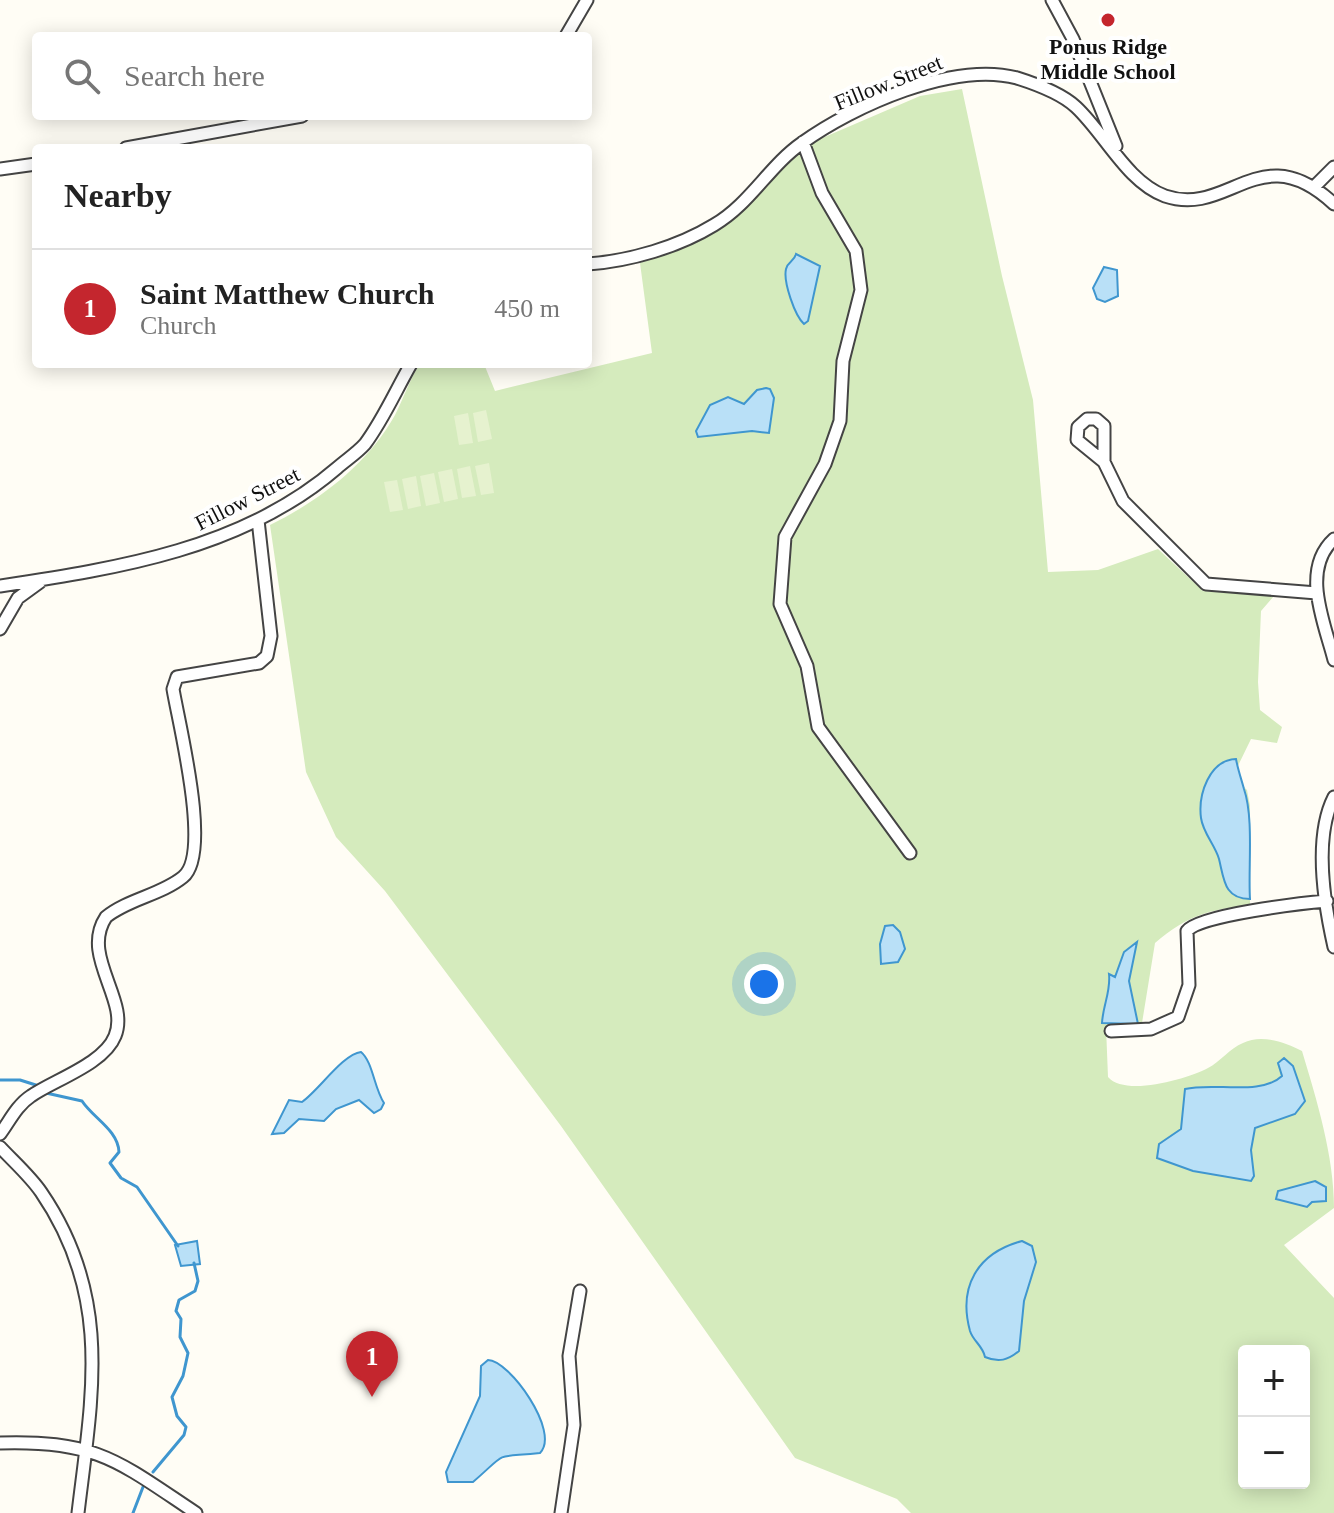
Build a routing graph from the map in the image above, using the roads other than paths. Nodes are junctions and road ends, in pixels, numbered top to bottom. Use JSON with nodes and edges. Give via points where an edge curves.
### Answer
{"nodes":[{"id":1,"x":587,"y":0,"type":"edge"},
{"id":2,"x":1052,"y":0,"type":"edge"},
{"id":3,"x":568,"y":32,"type":"edge"},
{"id":4,"x":1094,"y":89,"type":"junction"},
{"id":5,"x":1073,"y":104,"type":"junction"},
{"id":6,"x":280,"y":120,"type":"edge"},
{"id":7,"x":803,"y":142,"type":"junction"},
{"id":8,"x":148,"y":144,"type":"edge"},
{"id":9,"x":1120,"y":156,"type":"junction"},
{"id":10,"x":32,"y":165,"type":"edge"},
{"id":11,"x":1334,"y":167,"type":"edge"},
{"id":12,"x":0,"y":169,"type":"edge"},
{"id":13,"x":1314,"y":187,"type":"junction"},
{"id":14,"x":1334,"y":204,"type":"edge"},
{"id":15,"x":592,"y":263,"type":"edge"},
{"id":16,"x":409,"y":368,"type":"edge"},
{"id":17,"x":1104,"y":462,"type":"dead end"},
{"id":18,"x":258,"y":520,"type":"junction"},
{"id":19,"x":1334,"y":539,"type":"edge"},
{"id":20,"x":43,"y":579,"type":"junction"},
{"id":21,"x":0,"y":586,"type":"edge"},
{"id":22,"x":1317,"y":593,"type":"junction"},
{"id":23,"x":4,"y":615,"type":"edge"},
{"id":24,"x":0,"y":629,"type":"edge"},
{"id":25,"x":1334,"y":660,"type":"edge"},
{"id":26,"x":1334,"y":797,"type":"edge"},
{"id":27,"x":910,"y":853,"type":"dead end"},
{"id":28,"x":1327,"y":901,"type":"junction"},
{"id":29,"x":1334,"y":947,"type":"edge"},
{"id":30,"x":1111,"y":1031,"type":"dead end"},
{"id":31,"x":0,"y":1134,"type":"edge"},
{"id":32,"x":0,"y":1147,"type":"edge"},
{"id":33,"x":580,"y":1291,"type":"dead end"},
{"id":34,"x":0,"y":1443,"type":"edge"},
{"id":35,"x":86,"y":1448,"type":"junction"},
{"id":36,"x":78,"y":1513,"type":"edge"},
{"id":37,"x":196,"y":1513,"type":"edge"},
{"id":38,"x":561,"y":1513,"type":"edge"}],
"edges":[{"from":1,"to":3,"type":"street"},
{"from":2,"to":4,"type":"street"},
{"from":4,"to":5,"type":"street","via":[[1090,97]]},
{"from":4,"to":9,"type":"street"},
{"from":5,"to":7,"type":"street","name":"Fillow Street","via":[[1015,78],[960,74],[895,96]]},
{"from":5,"to":9,"type":"street","name":"Fillow Street"},
{"from":6,"to":8,"type":"street"},
{"from":7,"to":15,"type":"street","name":"Fillow Street","via":[[714,226],[654,250]]},
{"from":7,"to":27,"type":"street","via":[[822,193],[856,251],[861,290],[843,361],[840,421],[825,464],[785,537],[780,604],[807,666],[818,727]]},
{"from":9,"to":13,"type":"street","name":"Fillow Street","via":[[1151,189],[1177,199],[1203,197],[1270,176]]},
{"from":10,"to":12,"type":"street"},
{"from":11,"to":13,"type":"street"},
{"from":13,"to":14,"type":"street","name":"Fillow Street"},
{"from":16,"to":18,"type":"street","name":"Fillow Street","via":[[364,444],[310,491]]},
{"from":17,"to":22,"type":"street","via":[[1130,510],[1206,584]]},
{"from":18,"to":20,"type":"street","name":"Fillow Street","via":[[206,544]]},
{"from":18,"to":31,"type":"street","via":[[271,636],[267,656],[259,663],[177,677],[173,689],[196,835],[191,870],[100,925],[98,948],[116,1035],[82,1068],[22,1103]]},
{"from":19,"to":22,"type":"street","via":[[1320,561]]},
{"from":20,"to":21,"type":"street","name":"Fillow Street"},
{"from":20,"to":23,"type":"street"},
{"from":22,"to":25,"type":"street"},
{"from":23,"to":24,"type":"street"},
{"from":26,"to":28,"type":"street","via":[[1325,826]]},
{"from":28,"to":29,"type":"street"},
{"from":28,"to":30,"type":"street","via":[[1195,923],[1187,931],[1189,985],[1178,1017],[1151,1029]]},
{"from":32,"to":35,"type":"street","via":[[40,1191],[83,1280],[95,1355]]},
{"from":33,"to":38,"type":"street","via":[[569,1356],[574,1425]]},
{"from":34,"to":35,"type":"street"},
{"from":35,"to":36,"type":"street"},
{"from":35,"to":37,"type":"street","via":[[121,1462]]}]}
